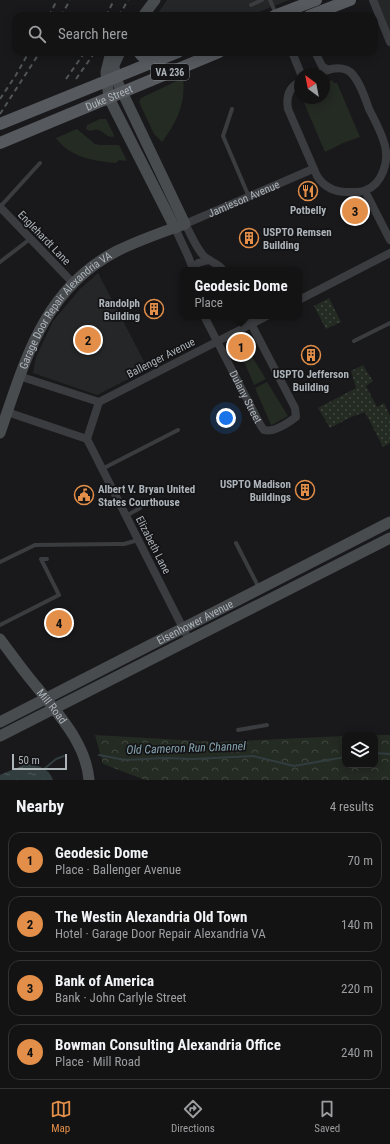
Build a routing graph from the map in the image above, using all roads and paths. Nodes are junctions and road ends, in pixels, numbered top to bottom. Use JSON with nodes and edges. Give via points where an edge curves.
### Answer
{"nodes":[{"id":1,"x":262,"y":0,"type":"edge"},
{"id":2,"x":270,"y":0,"type":"edge"},
{"id":3,"x":316,"y":0,"type":"edge"},
{"id":4,"x":350,"y":0,"type":"edge"},
{"id":5,"x":373,"y":0,"type":"edge"},
{"id":6,"x":152,"y":2,"type":"edge"},
{"id":7,"x":251,"y":5,"type":"dead end"},
{"id":8,"x":297,"y":9,"type":"edge"},
{"id":9,"x":146,"y":12,"type":"edge"},
{"id":10,"x":274,"y":12,"type":"edge"},
{"id":11,"x":319,"y":12,"type":"edge"},
{"id":12,"x":378,"y":12,"type":"edge"},
{"id":13,"x":378,"y":12,"type":"edge"},
{"id":14,"x":390,"y":42,"type":"edge"},
{"id":15,"x":111,"y":56,"type":"edge"},
{"id":16,"x":118,"y":56,"type":"edge"},
{"id":17,"x":142,"y":56,"type":"edge"},
{"id":18,"x":168,"y":56,"type":"edge"},
{"id":19,"x":209,"y":56,"type":"edge"},
{"id":20,"x":294,"y":56,"type":"edge"},
{"id":21,"x":317,"y":56,"type":"edge"},
{"id":22,"x":159,"y":60,"type":"junction"},
{"id":23,"x":299,"y":68,"type":"edge"},
{"id":24,"x":325,"y":68,"type":"edge"},
{"id":25,"x":330,"y":70,"type":"edge"},
{"id":26,"x":111,"y":78,"type":"junction"},
{"id":27,"x":294,"y":86,"type":"edge"},
{"id":28,"x":122,"y":92,"type":"junction"},
{"id":29,"x":109,"y":98,"type":"junction"},
{"id":30,"x":232,"y":109,"type":"dead end"},
{"id":31,"x":5,"y":122,"type":"edge"},
{"id":32,"x":387,"y":139,"type":"edge"},
{"id":33,"x":0,"y":143,"type":"edge"},
{"id":34,"x":40,"y":163,"type":"dead end"},
{"id":35,"x":313,"y":170,"type":"junction"},
{"id":36,"x":365,"y":191,"type":"junction"},
{"id":37,"x":249,"y":197,"type":"junction"},
{"id":38,"x":0,"y":207,"type":"edge"},
{"id":39,"x":186,"y":224,"type":"junction"},
{"id":40,"x":175,"y":228,"type":"junction"},
{"id":41,"x":30,"y":239,"type":"junction"},
{"id":42,"x":390,"y":240,"type":"edge"},
{"id":43,"x":390,"y":253,"type":"edge"},
{"id":44,"x":209,"y":260,"type":"junction"},
{"id":45,"x":0,"y":262,"type":"edge"},
{"id":46,"x":191,"y":267,"type":"edge"},
{"id":47,"x":195,"y":267,"type":"edge"},
{"id":48,"x":220,"y":267,"type":"edge"},
{"id":49,"x":73,"y":283,"type":"junction"},
{"id":50,"x":302,"y":298,"type":"edge"},
{"id":51,"x":206,"y":319,"type":"edge"},
{"id":52,"x":248,"y":319,"type":"edge"},
{"id":53,"x":261,"y":319,"type":"edge"},
{"id":54,"x":390,"y":323,"type":"edge"},
{"id":55,"x":251,"y":324,"type":"junction"},
{"id":56,"x":217,"y":341,"type":"junction"},
{"id":57,"x":354,"y":341,"type":"dead end"},
{"id":58,"x":19,"y":376,"type":"junction"},
{"id":59,"x":99,"y":402,"type":"junction"},
{"id":60,"x":7,"y":412,"type":"junction"},
{"id":61,"x":178,"y":430,"type":"dead end"},
{"id":62,"x":0,"y":433,"type":"edge"},
{"id":63,"x":87,"y":439,"type":"junction"},
{"id":64,"x":102,"y":469,"type":"junction"},
{"id":65,"x":140,"y":508,"type":"dead end"},
{"id":66,"x":126,"y":516,"type":"junction"},
{"id":67,"x":390,"y":522,"type":"edge"},
{"id":68,"x":390,"y":538,"type":"edge"},
{"id":69,"x":138,"y":540,"type":"junction"},
{"id":70,"x":236,"y":542,"type":"dead end"},
{"id":71,"x":46,"y":559,"type":"dead end"},
{"id":72,"x":0,"y":562,"type":"edge"},
{"id":73,"x":260,"y":589,"type":"junction"},
{"id":74,"x":0,"y":625,"type":"edge"},
{"id":75,"x":184,"y":629,"type":"junction"},
{"id":76,"x":0,"y":640,"type":"edge"},
{"id":77,"x":189,"y":640,"type":"junction"},
{"id":78,"x":46,"y":699,"type":"junction"},
{"id":79,"x":54,"y":709,"type":"junction"},
{"id":80,"x":0,"y":722,"type":"edge"},
{"id":81,"x":267,"y":725,"type":"dead end"},
{"id":82,"x":238,"y":730,"type":"dead end"},
{"id":83,"x":0,"y":736,"type":"edge"},
{"id":84,"x":89,"y":780,"type":"edge"}],
"edges":[{"from":1,"to":7,"type":"lane"},
{"from":2,"to":10,"type":"lane"},
{"from":3,"to":8,"type":"main road"},
{"from":4,"to":11,"type":"main road"},
{"from":5,"to":13,"type":"street"},
{"from":6,"to":9,"type":"main road"},
{"from":12,"to":14,"type":"street"},
{"from":15,"to":26,"type":"main road","via":[[108,64]]},
{"from":16,"to":26,"type":"main road"},
{"from":17,"to":22,"type":"main road","via":[[147,60]]},
{"from":18,"to":22,"type":"main road","name":"Duke Street","number":"VA 236"},
{"from":19,"to":28,"type":"main road","name":"Duke Street","number":"VA 236"},
{"from":20,"to":23,"type":"street"},
{"from":21,"to":24,"type":"street"},
{"from":22,"to":26,"type":"main road","name":"Duke Street","number":"VA 236"},
{"from":25,"to":32,"type":"street","via":[[346,70],[355,76]]},
{"from":26,"to":28,"type":"main road"},
{"from":26,"to":29,"type":"main road"},
{"from":26,"to":31,"type":"main road","name":"Duke Street","number":"VA 236"},
{"from":27,"to":35,"type":"street","via":[[286,102]]},
{"from":28,"to":29,"type":"main road","name":"Duke Street","number":"VA 236"},
{"from":28,"to":39,"type":"main road"},
{"from":29,"to":33,"type":"main road","name":"Duke Street","number":"VA 236"},
{"from":29,"to":40,"type":"main road"},
{"from":30,"to":37,"type":"lane","via":[[223,136]]},
{"from":32,"to":36,"type":"street","via":[[384,167],[378,180]]},
{"from":34,"to":38,"type":"lane"},
{"from":35,"to":36,"type":"street","via":[[322,183],[332,189],[348,192]]},
{"from":35,"to":37,"type":"street","name":"Jamieson Avenue"},
{"from":36,"to":42,"type":"street"},
{"from":37,"to":39,"type":"street","name":"Jamieson Avenue"},
{"from":38,"to":41,"type":"street","name":"Englehardt Lane"},
{"from":39,"to":40,"type":"main road","name":"Jamieson Avenue"},
{"from":39,"to":44,"type":"street","via":[[198,248]]},
{"from":40,"to":46,"type":"street"},
{"from":40,"to":49,"type":"main road","name":"Garage Door Repair Alexandria VA","via":[[117,252]]},
{"from":41,"to":45,"type":"lane"},
{"from":41,"to":49,"type":"street","name":"Englehardt Lane"},
{"from":43,"to":50,"type":"street"},
{"from":44,"to":47,"type":"street","via":[[198,263]]},
{"from":44,"to":48,"type":"street"},
{"from":49,"to":58,"type":"main road","name":"Garage Door Repair Alexandria VA","via":[[41,326]]},
{"from":51,"to":56,"type":"street","name":"Dulany Street"},
{"from":52,"to":55,"type":"street","name":"Dulany Street"},
{"from":53,"to":55,"type":"street","name":"Ballenger Avenue"},
{"from":54,"to":57,"type":"lane"},
{"from":55,"to":56,"type":"street","name":"Ballenger Avenue"},
{"from":55,"to":56,"type":"street","name":"Dulany Street","via":[[295,408],[296,416],[278,428],[264,430]]},
{"from":56,"to":59,"type":"street","name":"Ballenger Avenue"},
{"from":58,"to":59,"type":"street"},
{"from":58,"to":60,"type":"main road","name":"Garage Door Repair Alexandria VA"},
{"from":59,"to":63,"type":"street"},
{"from":60,"to":62,"type":"main road","name":"Garage Door Repair Alexandria VA"},
{"from":60,"to":63,"type":"street"},
{"from":61,"to":64,"type":"lane"},
{"from":63,"to":64,"type":"street","name":"Elizabeth Lane"},
{"from":64,"to":66,"type":"street","name":"Elizabeth Lane"},
{"from":65,"to":66,"type":"lane"},
{"from":66,"to":69,"type":"street","name":"Elizabeth Lane"},
{"from":67,"to":73,"type":"main road","name":"Eisenhower Avenue"},
{"from":68,"to":77,"type":"main road","name":"Eisenhower Avenue"},
{"from":69,"to":72,"type":"lane","via":[[124,544],[35,545]]},
{"from":69,"to":75,"type":"street","name":"Elizabeth Lane"},
{"from":70,"to":73,"type":"lane"},
{"from":71,"to":74,"type":"lane","via":[[42,559],[59,595]]},
{"from":73,"to":75,"type":"main road","name":"Eisenhower Avenue"},
{"from":75,"to":77,"type":"street","name":"Elizabeth Lane"},
{"from":75,"to":78,"type":"main road","name":"Eisenhower Avenue"},
{"from":76,"to":78,"type":"main road","name":"Mill Road"},
{"from":77,"to":79,"type":"main road","name":"Eisenhower Avenue"},
{"from":78,"to":79,"type":"main road","name":"Mill Road"},
{"from":78,"to":80,"type":"main road","name":"Eisenhower Avenue"},
{"from":79,"to":83,"type":"main road","name":"Eisenhower Avenue"},
{"from":79,"to":84,"type":"main road","name":"Mill Road","via":[[81,749],[88,765]]},
{"from":81,"to":82,"type":"lane"}]}
